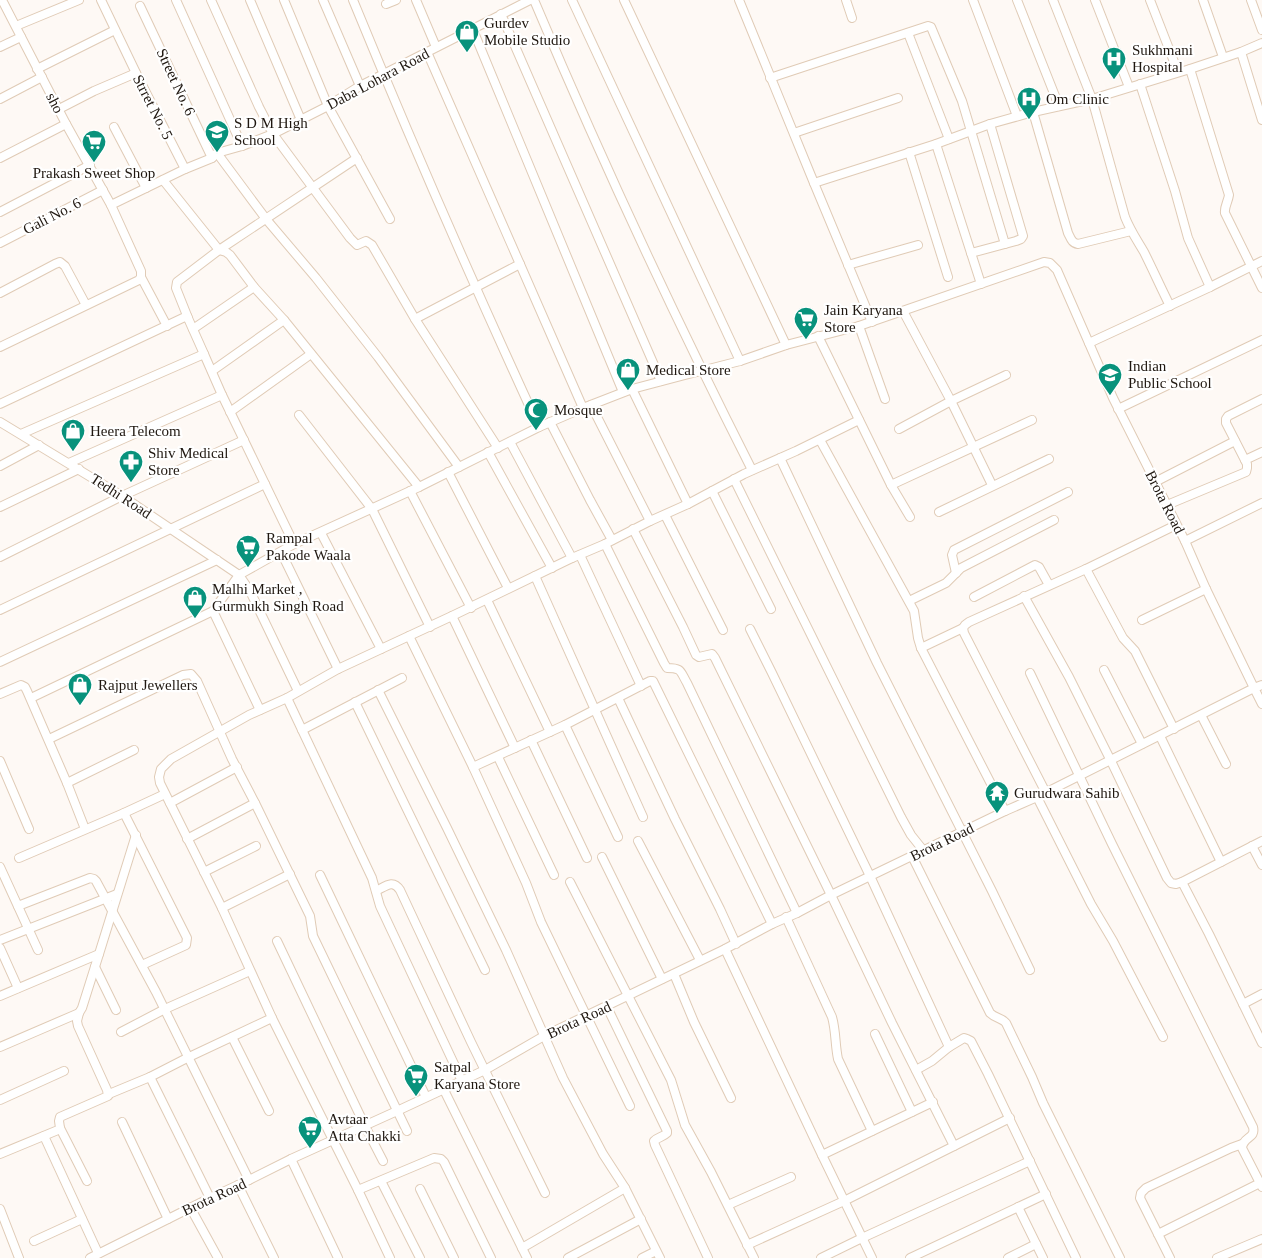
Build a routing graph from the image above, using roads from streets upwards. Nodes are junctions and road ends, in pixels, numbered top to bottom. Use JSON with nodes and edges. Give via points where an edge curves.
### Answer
{"nodes":[{"id":1,"x":2,"y":0,"type":"edge"},
{"id":2,"x":79,"y":0,"type":"edge"},
{"id":3,"x":101,"y":0,"type":"edge"},
{"id":4,"x":176,"y":0,"type":"edge"},
{"id":5,"x":211,"y":0,"type":"edge"},
{"id":6,"x":250,"y":0,"type":"edge"},
{"id":7,"x":284,"y":0,"type":"edge"},
{"id":8,"x":323,"y":0,"type":"edge"},
{"id":9,"x":353,"y":0,"type":"edge"},
{"id":10,"x":396,"y":0,"type":"edge"},
{"id":11,"x":416,"y":0,"type":"edge"},
{"id":12,"x":532,"y":0,"type":"edge"},
{"id":13,"x":572,"y":0,"type":"edge"},
{"id":14,"x":624,"y":0,"type":"edge"},
{"id":15,"x":846,"y":0,"type":"edge"},
{"id":16,"x":973,"y":0,"type":"edge"},
{"id":17,"x":1017,"y":0,"type":"edge"},
{"id":18,"x":1053,"y":0,"type":"edge"},
{"id":19,"x":1096,"y":0,"type":"edge"},
{"id":20,"x":1150,"y":0,"type":"edge"},
{"id":21,"x":1204,"y":0,"type":"edge"},
{"id":22,"x":1251,"y":0,"type":"edge"},
{"id":23,"x":742,"y":1,"type":"edge"},
{"id":24,"x":517,"y":3,"type":"edge"},
{"id":25,"x":386,"y":4,"type":"dead end"},
{"id":26,"x":140,"y":6,"type":"dead end"},
{"id":27,"x":3,"y":12,"type":"edge"},
{"id":28,"x":501,"y":14,"type":"junction"},
{"id":29,"x":852,"y":18,"type":"dead end"},
{"id":30,"x":16,"y":26,"type":"junction"},
{"id":31,"x":115,"y":30,"type":"junction"},
{"id":32,"x":473,"y":30,"type":"junction"},
{"id":33,"x":1262,"y":30,"type":"edge"},
{"id":34,"x":908,"y":33,"type":"junction"},
{"id":35,"x":21,"y":36,"type":"junction"},
{"id":36,"x":1262,"y":43,"type":"edge"},
{"id":37,"x":0,"y":47,"type":"edge"},
{"id":38,"x":436,"y":48,"type":"junction"},
{"id":39,"x":427,"y":52,"type":"junction"},
{"id":40,"x":1240,"y":52,"type":"junction"},
{"id":41,"x":1223,"y":57,"type":"junction"},
{"id":42,"x":38,"y":69,"type":"junction"},
{"id":43,"x":1190,"y":70,"type":"junction"},
{"id":44,"x":1178,"y":72,"type":"junction"},
{"id":45,"x":136,"y":73,"type":"junction"},
{"id":46,"x":384,"y":75,"type":"junction"},
{"id":47,"x":42,"y":77,"type":"junction"},
{"id":48,"x":770,"y":78,"type":"junction"},
{"id":49,"x":1140,"y":84,"type":"junction"},
{"id":50,"x":360,"y":86,"type":"junction"},
{"id":51,"x":1129,"y":87,"type":"junction"},
{"id":52,"x":898,"y":98,"type":"dead end"},
{"id":53,"x":0,"y":99,"type":"edge"},
{"id":54,"x":1092,"y":99,"type":"junction"},
{"id":55,"x":328,"y":106,"type":"junction"},
{"id":56,"x":1059,"y":106,"type":"junction"},
{"id":57,"x":59,"y":109,"type":"junction"},
{"id":58,"x":1033,"y":112,"type":"junction"},
{"id":59,"x":1018,"y":116,"type":"junction"},
{"id":60,"x":301,"y":120,"type":"junction"},
{"id":61,"x":1262,"y":120,"type":"edge"},
{"id":62,"x":66,"y":124,"type":"junction"},
{"id":63,"x":990,"y":124,"type":"junction"},
{"id":64,"x":114,"y":127,"type":"dead end"},
{"id":65,"x":972,"y":131,"type":"junction"},
{"id":66,"x":794,"y":133,"type":"junction"},
{"id":67,"x":273,"y":134,"type":"junction"},
{"id":68,"x":949,"y":139,"type":"junction"},
{"id":69,"x":936,"y":144,"type":"junction"},
{"id":70,"x":242,"y":146,"type":"junction"},
{"id":71,"x":909,"y":152,"type":"junction"},
{"id":72,"x":215,"y":155,"type":"junction"},
{"id":73,"x":0,"y":158,"type":"edge"},
{"id":74,"x":357,"y":158,"type":"junction"},
{"id":75,"x":90,"y":166,"type":"junction"},
{"id":76,"x":184,"y":169,"type":"junction"},
{"id":77,"x":163,"y":180,"type":"junction"},
{"id":78,"x":814,"y":183,"type":"junction"},
{"id":79,"x":312,"y":187,"type":"junction"},
{"id":80,"x":146,"y":188,"type":"junction"},
{"id":81,"x":104,"y":190,"type":"junction"},
{"id":82,"x":111,"y":205,"type":"junction"},
{"id":83,"x":0,"y":212,"type":"edge"},
{"id":84,"x":266,"y":219,"type":"junction"},
{"id":85,"x":390,"y":219,"type":"dead end"},
{"id":86,"x":1130,"y":232,"type":"junction"},
{"id":87,"x":0,"y":243,"type":"edge"},
{"id":88,"x":1005,"y":244,"type":"junction"},
{"id":89,"x":918,"y":245,"type":"dead end"},
{"id":90,"x":219,"y":250,"type":"junction"},
{"id":91,"x":971,"y":253,"type":"junction"},
{"id":92,"x":1262,"y":261,"type":"edge"},
{"id":93,"x":520,"y":264,"type":"junction"},
{"id":94,"x":848,"y":265,"type":"junction"},
{"id":95,"x":1251,"y":266,"type":"junction"},
{"id":96,"x":141,"y":277,"type":"junction"},
{"id":97,"x":948,"y":277,"type":"dead end"},
{"id":98,"x":981,"y":284,"type":"junction"},
{"id":99,"x":254,"y":287,"type":"junction"},
{"id":100,"x":475,"y":287,"type":"junction"},
{"id":101,"x":1210,"y":287,"type":"junction"},
{"id":102,"x":1262,"y":288,"type":"edge"},
{"id":103,"x":0,"y":293,"type":"edge"},
{"id":104,"x":86,"y":305,"type":"junction"},
{"id":105,"x":1170,"y":306,"type":"junction"},
{"id":106,"x":903,"y":311,"type":"junction"},
{"id":107,"x":188,"y":318,"type":"junction"},
{"id":108,"x":415,"y":319,"type":"junction"},
{"id":109,"x":284,"y":320,"type":"junction"},
{"id":110,"x":872,"y":322,"type":"junction"},
{"id":111,"x":166,"y":326,"type":"junction"},
{"id":112,"x":859,"y":326,"type":"junction"},
{"id":113,"x":193,"y":330,"type":"junction"},
{"id":114,"x":818,"y":336,"type":"junction"},
{"id":115,"x":1262,"y":340,"type":"edge"},
{"id":116,"x":1090,"y":343,"type":"junction"},
{"id":117,"x":786,"y":345,"type":"junction"},
{"id":118,"x":0,"y":347,"type":"edge"},
{"id":119,"x":204,"y":354,"type":"junction"},
{"id":120,"x":311,"y":354,"type":"junction"},
{"id":121,"x":740,"y":361,"type":"junction"},
{"id":122,"x":212,"y":371,"type":"junction"},
{"id":123,"x":702,"y":371,"type":"junction"},
{"id":124,"x":1006,"y":375,"type":"dead end"},
{"id":125,"x":661,"y":381,"type":"junction"},
{"id":126,"x":632,"y":389,"type":"junction"},
{"id":127,"x":623,"y":392,"type":"junction"},
{"id":128,"x":222,"y":395,"type":"junction"},
{"id":129,"x":885,"y":398,"type":"dead end"},
{"id":130,"x":1262,"y":399,"type":"edge"},
{"id":131,"x":951,"y":401,"type":"junction"},
{"id":132,"x":0,"y":404,"type":"edge"},
{"id":133,"x":587,"y":406,"type":"junction"},
{"id":134,"x":1118,"y":409,"type":"junction"},
{"id":135,"x":230,"y":412,"type":"junction"},
{"id":136,"x":299,"y":415,"type":"dead end"},
{"id":137,"x":859,"y":420,"type":"junction"},
{"id":138,"x":1032,"y":420,"type":"dead end"},
{"id":139,"x":0,"y":422,"type":"edge"},
{"id":140,"x":550,"y":422,"type":"junction"},
{"id":141,"x":539,"y":427,"type":"junction"},
{"id":142,"x":899,"y":428,"type":"dead end"},
{"id":143,"x":21,"y":434,"type":"junction"},
{"id":144,"x":244,"y":440,"type":"junction"},
{"id":145,"x":820,"y":440,"type":"junction"},
{"id":146,"x":1236,"y":441,"type":"junction"},
{"id":147,"x":510,"y":442,"type":"junction"},
{"id":148,"x":39,"y":445,"type":"junction"},
{"id":149,"x":974,"y":447,"type":"junction"},
{"id":150,"x":498,"y":448,"type":"junction"},
{"id":151,"x":488,"y":452,"type":"junction"},
{"id":152,"x":1262,"y":452,"type":"edge"},
{"id":153,"x":780,"y":458,"type":"junction"},
{"id":154,"x":1049,"y":459,"type":"dead end"},
{"id":155,"x":1245,"y":460,"type":"junction"},
{"id":156,"x":68,"y":463,"type":"junction"},
{"id":157,"x":0,"y":466,"type":"edge"},
{"id":158,"x":460,"y":466,"type":"junction"},
{"id":159,"x":78,"y":469,"type":"junction"},
{"id":160,"x":752,"y":470,"type":"junction"},
{"id":161,"x":448,"y":472,"type":"junction"},
{"id":162,"x":734,"y":479,"type":"junction"},
{"id":163,"x":1155,"y":482,"type":"junction"},
{"id":164,"x":265,"y":484,"type":"junction"},
{"id":165,"x":891,"y":485,"type":"junction"},
{"id":166,"x":992,"y":485,"type":"junction"},
{"id":167,"x":419,"y":487,"type":"junction"},
{"id":168,"x":410,"y":491,"type":"junction"},
{"id":169,"x":712,"y":491,"type":"junction"},
{"id":170,"x":1068,"y":492,"type":"dead end"},
{"id":171,"x":122,"y":496,"type":"junction"},
{"id":172,"x":1262,"y":503,"type":"edge"},
{"id":173,"x":688,"y":504,"type":"junction"},
{"id":174,"x":1167,"y":506,"type":"junction"},
{"id":175,"x":0,"y":507,"type":"edge"},
{"id":176,"x":372,"y":509,"type":"junction"},
{"id":177,"x":939,"y":512,"type":"dead end"},
{"id":178,"x":665,"y":515,"type":"junction"},
{"id":179,"x":910,"y":518,"type":"dead end"},
{"id":180,"x":1054,"y":520,"type":"dead end"},
{"id":181,"x":650,"y":521,"type":"junction"},
{"id":182,"x":1176,"y":525,"type":"junction"},
{"id":183,"x":171,"y":529,"type":"junction"},
{"id":184,"x":634,"y":529,"type":"junction"},
{"id":185,"x":321,"y":533,"type":"junction"},
{"id":186,"x":1185,"y":541,"type":"junction"},
{"id":187,"x":608,"y":542,"type":"junction"},
{"id":188,"x":294,"y":544,"type":"junction"},
{"id":189,"x":281,"y":552,"type":"junction"},
{"id":190,"x":576,"y":556,"type":"junction"},
{"id":191,"x":0,"y":557,"type":"edge"},
{"id":192,"x":217,"y":560,"type":"junction"},
{"id":193,"x":552,"y":568,"type":"junction"},
{"id":194,"x":1086,"y":569,"type":"junction"},
{"id":195,"x":956,"y":573,"type":"junction"},
{"id":196,"x":239,"y":575,"type":"junction"},
{"id":197,"x":535,"y":576,"type":"junction"},
{"id":198,"x":1049,"y":585,"type":"junction"},
{"id":199,"x":508,"y":588,"type":"junction"},
{"id":200,"x":1206,"y":588,"type":"junction"},
{"id":201,"x":1024,"y":596,"type":"junction"},
{"id":202,"x":974,"y":597,"type":"dead end"},
{"id":203,"x":487,"y":600,"type":"junction"},
{"id":204,"x":909,"y":601,"type":"junction"},
{"id":205,"x":471,"y":608,"type":"junction"},
{"id":206,"x":771,"y":609,"type":"dead end"},
{"id":207,"x":0,"y":610,"type":"edge"},
{"id":208,"x":213,"y":611,"type":"junction"},
{"id":209,"x":452,"y":616,"type":"junction"},
{"id":210,"x":1142,"y":620,"type":"dead end"},
{"id":211,"x":430,"y":627,"type":"junction"},
{"id":212,"x":963,"y":628,"type":"junction"},
{"id":213,"x":750,"y":629,"type":"dead end"},
{"id":214,"x":722,"y":630,"type":"dead end"},
{"id":215,"x":409,"y":636,"type":"junction"},
{"id":216,"x":921,"y":648,"type":"junction"},
{"id":217,"x":381,"y":649,"type":"junction"},
{"id":218,"x":0,"y":662,"type":"edge"},
{"id":219,"x":338,"y":669,"type":"junction"},
{"id":220,"x":1104,"y":670,"type":"dead end"},
{"id":221,"x":1030,"y":673,"type":"dead end"},
{"id":222,"x":402,"y":678,"type":"dead end"},
{"id":223,"x":641,"y":686,"type":"junction"},
{"id":224,"x":1258,"y":686,"type":"edge"},
{"id":225,"x":378,"y":690,"type":"junction"},
{"id":226,"x":298,"y":691,"type":"junction"},
{"id":227,"x":0,"y":694,"type":"edge"},
{"id":228,"x":30,"y":698,"type":"junction"},
{"id":229,"x":287,"y":698,"type":"junction"},
{"id":230,"x":618,"y":698,"type":"junction"},
{"id":231,"x":355,"y":702,"type":"junction"},
{"id":232,"x":1262,"y":704,"type":"edge"},
{"id":233,"x":260,"y":710,"type":"junction"},
{"id":234,"x":594,"y":710,"type":"junction"},
{"id":235,"x":1201,"y":716,"type":"junction"},
{"id":236,"x":565,"y":725,"type":"junction"},
{"id":237,"x":1174,"y":729,"type":"junction"},
{"id":238,"x":302,"y":730,"type":"junction"},
{"id":239,"x":220,"y":731,"type":"junction"},
{"id":240,"x":550,"y":732,"type":"junction"},
{"id":241,"x":1160,"y":736,"type":"junction"},
{"id":242,"x":49,"y":739,"type":"junction"},
{"id":243,"x":531,"y":740,"type":"junction"},
{"id":244,"x":1142,"y":744,"type":"junction"},
{"id":245,"x":515,"y":748,"type":"junction"},
{"id":246,"x":134,"y":750,"type":"dead end"},
{"id":247,"x":498,"y":757,"type":"junction"},
{"id":248,"x":0,"y":761,"type":"edge"},
{"id":249,"x":1111,"y":761,"type":"junction"},
{"id":250,"x":1226,"y":764,"type":"dead end"},
{"id":251,"x":237,"y":767,"type":"junction"},
{"id":252,"x":473,"y":768,"type":"junction"},
{"id":253,"x":1080,"y":776,"type":"junction"},
{"id":254,"x":67,"y":783,"type":"junction"},
{"id":255,"x":1046,"y":793,"type":"junction"},
{"id":256,"x":165,"y":794,"type":"junction"},
{"id":257,"x":1038,"y":797,"type":"junction"},
{"id":258,"x":170,"y":803,"type":"junction"},
{"id":259,"x":255,"y":803,"type":"junction"},
{"id":260,"x":1005,"y":811,"type":"junction"},
{"id":261,"x":124,"y":813,"type":"junction"},
{"id":262,"x":643,"y":818,"type":"dead end"},
{"id":263,"x":84,"y":829,"type":"junction"},
{"id":264,"x":29,"y":830,"type":"dead end"},
{"id":265,"x":962,"y":832,"type":"junction"},
{"id":266,"x":136,"y":835,"type":"junction"},
{"id":267,"x":618,"y":837,"type":"dead end"},
{"id":268,"x":188,"y":839,"type":"junction"},
{"id":269,"x":638,"y":840,"type":"dead end"},
{"id":270,"x":1262,"y":841,"type":"edge"},
{"id":271,"x":256,"y":846,"type":"dead end"},
{"id":272,"x":1252,"y":846,"type":"junction"},
{"id":273,"x":923,"y":850,"type":"junction"},
{"id":274,"x":912,"y":856,"type":"junction"},
{"id":275,"x":602,"y":857,"type":"dead end"},
{"id":276,"x":19,"y":858,"type":"dead end"},
{"id":277,"x":587,"y":858,"type":"dead end"},
{"id":278,"x":1221,"y":862,"type":"junction"},
{"id":279,"x":1262,"y":865,"type":"edge"},
{"id":280,"x":0,"y":868,"type":"edge"},
{"id":281,"x":204,"y":872,"type":"junction"},
{"id":282,"x":290,"y":874,"type":"junction"},
{"id":283,"x":320,"y":875,"type":"dead end"},
{"id":284,"x":554,"y":875,"type":"dead end"},
{"id":285,"x":870,"y":876,"type":"junction"},
{"id":286,"x":570,"y":882,"type":"dead end"},
{"id":287,"x":1182,"y":882,"type":"junction"},
{"id":288,"x":376,"y":891,"type":"junction"},
{"id":289,"x":117,"y":894,"type":"junction"},
{"id":290,"x":831,"y":894,"type":"junction"},
{"id":291,"x":106,"y":898,"type":"junction"},
{"id":292,"x":18,"y":906,"type":"junction"},
{"id":293,"x":222,"y":908,"type":"junction"},
{"id":294,"x":113,"y":910,"type":"junction"},
{"id":295,"x":797,"y":913,"type":"junction"},
{"id":296,"x":786,"y":918,"type":"junction"},
{"id":297,"x":772,"y":924,"type":"junction"},
{"id":298,"x":28,"y":928,"type":"junction"},
{"id":299,"x":0,"y":940,"type":"edge"},
{"id":300,"x":277,"y":941,"type":"dead end"},
{"id":301,"x":736,"y":944,"type":"junction"},
{"id":302,"x":0,"y":948,"type":"edge"},
{"id":303,"x":725,"y":949,"type":"junction"},
{"id":304,"x":38,"y":950,"type":"dead end"},
{"id":305,"x":98,"y":954,"type":"junction"},
{"id":306,"x":700,"y":960,"type":"junction"},
{"id":307,"x":142,"y":965,"type":"junction"},
{"id":308,"x":95,"y":967,"type":"junction"},
{"id":309,"x":486,"y":970,"type":"dead end"},
{"id":310,"x":1030,"y":970,"type":"dead end"},
{"id":311,"x":250,"y":971,"type":"junction"},
{"id":312,"x":674,"y":974,"type":"junction"},
{"id":313,"x":662,"y":979,"type":"junction"},
{"id":314,"x":18,"y":988,"type":"junction"},
{"id":315,"x":1262,"y":994,"type":"edge"},
{"id":316,"x":0,"y":996,"type":"edge"},
{"id":317,"x":629,"y":996,"type":"junction"},
{"id":318,"x":1243,"y":1004,"type":"junction"},
{"id":319,"x":607,"y":1007,"type":"junction"},
{"id":320,"x":165,"y":1009,"type":"junction"},
{"id":321,"x":116,"y":1010,"type":"dead end"},
{"id":322,"x":79,"y":1013,"type":"junction"},
{"id":323,"x":586,"y":1016,"type":"junction"},
{"id":324,"x":272,"y":1018,"type":"junction"},
{"id":325,"x":121,"y":1032,"type":"dead end"},
{"id":326,"x":875,"y":1034,"type":"dead end"},
{"id":327,"x":544,"y":1036,"type":"junction"},
{"id":328,"x":232,"y":1037,"type":"junction"},
{"id":329,"x":1162,"y":1037,"type":"dead end"},
{"id":330,"x":1262,"y":1043,"type":"edge"},
{"id":331,"x":949,"y":1047,"type":"junction"},
{"id":332,"x":0,"y":1048,"type":"edge"},
{"id":333,"x":189,"y":1057,"type":"junction"},
{"id":334,"x":485,"y":1070,"type":"junction"},
{"id":335,"x":916,"y":1070,"type":"junction"},
{"id":336,"x":64,"y":1071,"type":"dead end"},
{"id":337,"x":150,"y":1077,"type":"junction"},
{"id":338,"x":462,"y":1081,"type":"junction"},
{"id":339,"x":444,"y":1090,"type":"junction"},
{"id":340,"x":109,"y":1094,"type":"junction"},
{"id":341,"x":426,"y":1097,"type":"junction"},
{"id":342,"x":731,"y":1098,"type":"dead end"},
{"id":343,"x":0,"y":1100,"type":"edge"},
{"id":344,"x":933,"y":1102,"type":"junction"},
{"id":345,"x":630,"y":1106,"type":"dead end"},
{"id":346,"x":269,"y":1111,"type":"dead end"},
{"id":347,"x":397,"y":1111,"type":"junction"},
{"id":348,"x":912,"y":1112,"type":"junction"},
{"id":349,"x":1010,"y":1118,"type":"junction"},
{"id":350,"x":122,"y":1122,"type":"dead end"},
{"id":351,"x":365,"y":1126,"type":"junction"},
{"id":352,"x":1262,"y":1127,"type":"edge"},
{"id":353,"x":60,"y":1128,"type":"junction"},
{"id":354,"x":407,"y":1131,"type":"dead end"},
{"id":355,"x":872,"y":1131,"type":"junction"},
{"id":356,"x":1254,"y":1131,"type":"junction"},
{"id":357,"x":44,"y":1136,"type":"junction"},
{"id":358,"x":332,"y":1141,"type":"junction"},
{"id":359,"x":1242,"y":1144,"type":"junction"},
{"id":360,"x":954,"y":1146,"type":"junction"},
{"id":361,"x":0,"y":1154,"type":"edge"},
{"id":362,"x":822,"y":1155,"type":"junction"},
{"id":363,"x":291,"y":1159,"type":"junction"},
{"id":364,"x":383,"y":1161,"type":"dead end"},
{"id":365,"x":1030,"y":1161,"type":"junction"},
{"id":366,"x":790,"y":1177,"type":"dead end"},
{"id":367,"x":249,"y":1180,"type":"junction"},
{"id":368,"x":87,"y":1181,"type":"dead end"},
{"id":369,"x":381,"y":1181,"type":"junction"},
{"id":370,"x":238,"y":1185,"type":"junction"},
{"id":371,"x":1261,"y":1185,"type":"edge"},
{"id":372,"x":420,"y":1188,"type":"dead end"},
{"id":373,"x":625,"y":1188,"type":"junction"},
{"id":374,"x":358,"y":1190,"type":"junction"},
{"id":375,"x":545,"y":1193,"type":"dead end"},
{"id":376,"x":1046,"y":1194,"type":"junction"},
{"id":377,"x":210,"y":1198,"type":"junction"},
{"id":378,"x":844,"y":1201,"type":"junction"},
{"id":379,"x":728,"y":1205,"type":"junction"},
{"id":380,"x":190,"y":1207,"type":"junction"},
{"id":381,"x":1018,"y":1207,"type":"junction"},
{"id":382,"x":0,"y":1209,"type":"edge"},
{"id":383,"x":82,"y":1218,"type":"junction"},
{"id":384,"x":168,"y":1219,"type":"junction"},
{"id":385,"x":640,"y":1219,"type":"junction"},
{"id":386,"x":1158,"y":1234,"type":"junction"},
{"id":387,"x":862,"y":1238,"type":"junction"},
{"id":388,"x":1262,"y":1239,"type":"edge"},
{"id":389,"x":34,"y":1241,"type":"dead end"},
{"id":390,"x":1036,"y":1244,"type":"junction"},
{"id":391,"x":747,"y":1245,"type":"junction"},
{"id":392,"x":522,"y":1248,"type":"junction"},
{"id":393,"x":98,"y":1253,"type":"junction"},
{"id":394,"x":658,"y":1254,"type":"edge"},
{"id":395,"x":19,"y":1258,"type":"edge"},
{"id":396,"x":90,"y":1258,"type":"edge"},
{"id":397,"x":218,"y":1258,"type":"edge"},
{"id":398,"x":274,"y":1258,"type":"edge"},
{"id":399,"x":338,"y":1258,"type":"edge"},
{"id":400,"x":390,"y":1258,"type":"edge"},
{"id":401,"x":420,"y":1258,"type":"edge"},
{"id":402,"x":454,"y":1258,"type":"edge"},
{"id":403,"x":491,"y":1258,"type":"edge"},
{"id":404,"x":527,"y":1258,"type":"edge"},
{"id":405,"x":568,"y":1258,"type":"edge"},
{"id":406,"x":642,"y":1258,"type":"edge"},
{"id":407,"x":708,"y":1258,"type":"edge"},
{"id":408,"x":754,"y":1258,"type":"edge"},
{"id":409,"x":821,"y":1258,"type":"edge"},
{"id":410,"x":872,"y":1258,"type":"edge"},
{"id":411,"x":910,"y":1258,"type":"edge"},
{"id":412,"x":1010,"y":1258,"type":"edge"},
{"id":413,"x":1043,"y":1258,"type":"edge"},
{"id":414,"x":1076,"y":1258,"type":"edge"},
{"id":415,"x":1120,"y":1258,"type":"edge"},
{"id":416,"x":1170,"y":1258,"type":"edge"},
{"id":417,"x":1218,"y":1258,"type":"edge"}],
"edges":[{"from":1,"to":27,"type":"street","name":"sho"},
{"from":2,"to":30,"type":"street"},
{"from":3,"to":31,"type":"street","name":"Strret No. 5"},
{"from":4,"to":70,"type":"street"},
{"from":5,"to":67,"type":"street"},
{"from":6,"to":60,"type":"street"},
{"from":7,"to":55,"type":"street"},
{"from":8,"to":50,"type":"street"},
{"from":9,"to":46,"type":"street"},
{"from":10,"to":25,"type":"street"},
{"from":11,"to":38,"type":"street"},
{"from":12,"to":24,"type":"street","name":"Daba Lohara Road"},
{"from":12,"to":123,"type":"street"},
{"from":13,"to":121,"type":"street"},
{"from":14,"to":117,"type":"street"},
{"from":15,"to":29,"type":"street"},
{"from":16,"to":59,"type":"street"},
{"from":17,"to":56,"type":"street"},
{"from":18,"to":54,"type":"street"},
{"from":19,"to":51,"type":"street"},
{"from":20,"to":44,"type":"street"},
{"from":21,"to":41,"type":"street"},
{"from":22,"to":33,"type":"street"},
{"from":23,"to":48,"type":"street"},
{"from":24,"to":28,"type":"street","name":"Daba Lohara Road"},
{"from":26,"to":72,"type":"street","name":"Street No. 6"},
{"from":27,"to":30,"type":"street","name":"sho"},
{"from":28,"to":32,"type":"street","name":"Daba Lohara Road"},
{"from":28,"to":125,"type":"street"},
{"from":30,"to":35,"type":"street","name":"sho"},
{"from":31,"to":42,"type":"street"},
{"from":31,"to":45,"type":"street","name":"Strret No. 5"},
{"from":32,"to":38,"type":"street","name":"Daba Lohara Road"},
{"from":32,"to":127,"type":"street"},
{"from":34,"to":48,"type":"street"},
{"from":34,"to":65,"type":"street","via":[[928,26],[932,28]]},
{"from":34,"to":68,"type":"street"},
{"from":35,"to":37,"type":"street"},
{"from":35,"to":42,"type":"street","name":"sho"},
{"from":36,"to":40,"type":"street"},
{"from":38,"to":39,"type":"street","name":"Daba Lohara Road"},
{"from":39,"to":46,"type":"street","name":"Daba Lohara Road"},
{"from":39,"to":93,"type":"street"},
{"from":40,"to":41,"type":"street"},
{"from":40,"to":61,"type":"street"},
{"from":41,"to":43,"type":"street"},
{"from":42,"to":47,"type":"street","name":"sho"},
{"from":43,"to":44,"type":"street"},
{"from":43,"to":95,"type":"street","via":[[1229,195],[1225,213]]},
{"from":44,"to":49,"type":"street"},
{"from":45,"to":57,"type":"street"},
{"from":45,"to":76,"type":"street","name":"Strret No. 5"},
{"from":46,"to":50,"type":"street","name":"Daba Lohara Road"},
{"from":46,"to":100,"type":"street"},
{"from":47,"to":53,"type":"street"},
{"from":47,"to":57,"type":"street","name":"sho"},
{"from":48,"to":66,"type":"street"},
{"from":49,"to":51,"type":"street"},
{"from":49,"to":101,"type":"street","via":[[1188,238]]},
{"from":50,"to":55,"type":"street","name":"Daba Lohara Road"},
{"from":51,"to":54,"type":"street"},
{"from":52,"to":66,"type":"street"},
{"from":54,"to":56,"type":"street"},
{"from":54,"to":86,"type":"street"},
{"from":55,"to":60,"type":"street","name":"Daba Lohara Road"},
{"from":55,"to":74,"type":"street"},
{"from":56,"to":58,"type":"street"},
{"from":57,"to":62,"type":"street","name":"sho"},
{"from":58,"to":59,"type":"street"},
{"from":58,"to":86,"type":"street","via":[[1071,239],[1078,244]]},
{"from":59,"to":63,"type":"street"},
{"from":60,"to":67,"type":"street","name":"Daba Lohara Road"},
{"from":62,"to":73,"type":"street"},
{"from":62,"to":75,"type":"street","name":"sho"},
{"from":63,"to":65,"type":"street"},
{"from":63,"to":88,"type":"street","via":[[1023,236]]},
{"from":64,"to":80,"type":"street"},
{"from":65,"to":68,"type":"street"},
{"from":65,"to":88,"type":"street"},
{"from":66,"to":78,"type":"street"},
{"from":67,"to":70,"type":"street","name":"Daba Lohara Road"},
{"from":67,"to":79,"type":"street"},
{"from":68,"to":69,"type":"street"},
{"from":69,"to":71,"type":"street"},
{"from":69,"to":91,"type":"street"},
{"from":70,"to":72,"type":"street","name":"Daba Lohara Road"},
{"from":71,"to":78,"type":"street"},
{"from":71,"to":97,"type":"street"},
{"from":72,"to":76,"type":"street","name":"Daba Lohara Road"},
{"from":72,"to":84,"type":"street","name":"Street No. 6"},
{"from":74,"to":79,"type":"street"},
{"from":74,"to":85,"type":"street"},
{"from":75,"to":81,"type":"street","name":"sho"},
{"from":75,"to":83,"type":"street"},
{"from":76,"to":77,"type":"street","name":"Daba Lohara Road"},
{"from":77,"to":80,"type":"street","name":"Daba Lohara Road"},
{"from":77,"to":90,"type":"street"},
{"from":78,"to":94,"type":"street"},
{"from":79,"to":84,"type":"street"},
{"from":79,"to":108,"type":"street","via":[[355,244],[366,240],[372,245]]},
{"from":80,"to":82,"type":"street","name":"Daba Lohara Road"},
{"from":81,"to":82,"type":"street","name":"sho"},
{"from":81,"to":87,"type":"street","name":"Gali No. 6"},
{"from":82,"to":96,"type":"street"},
{"from":84,"to":90,"type":"street"},
{"from":84,"to":158,"type":"street","name":"Street No. 6","via":[[316,278]]},
{"from":86,"to":105,"type":"street","via":[[1139,243]]},
{"from":88,"to":91,"type":"street"},
{"from":89,"to":94,"type":"street"},
{"from":90,"to":99,"type":"street","via":[[230,255]]},
{"from":90,"to":107,"type":"street","via":[[177,282],[176,288]]},
{"from":91,"to":98,"type":"street"},
{"from":92,"to":95,"type":"street"},
{"from":93,"to":100,"type":"street"},
{"from":93,"to":133,"type":"street"},
{"from":94,"to":110,"type":"street"},
{"from":95,"to":101,"type":"street"},
{"from":95,"to":102,"type":"street"},
{"from":96,"to":104,"type":"street"},
{"from":96,"to":111,"type":"street"},
{"from":98,"to":106,"type":"street","name":"Brota Road"},
{"from":98,"to":116,"type":"street","name":"Brota Road","via":[[1044,262],[1050,263],[1057,270]]},
{"from":99,"to":109,"type":"street"},
{"from":99,"to":113,"type":"street"},
{"from":100,"to":108,"type":"street"},
{"from":100,"to":141,"type":"street"},
{"from":101,"to":105,"type":"street"},
{"from":103,"to":104,"type":"street","via":[[60,262]]},
{"from":104,"to":118,"type":"street"},
{"from":105,"to":116,"type":"street"},
{"from":106,"to":110,"type":"street","name":"Brota Road"},
{"from":106,"to":131,"type":"street"},
{"from":107,"to":111,"type":"street"},
{"from":107,"to":113,"type":"street"},
{"from":108,"to":150,"type":"street"},
{"from":109,"to":120,"type":"street"},
{"from":109,"to":122,"type":"street"},
{"from":110,"to":112,"type":"street","name":"Brota Road"},
{"from":111,"to":132,"type":"street"},
{"from":112,"to":114,"type":"street","name":"Brota Road"},
{"from":112,"to":129,"type":"street"},
{"from":113,"to":119,"type":"street"},
{"from":114,"to":117,"type":"street","name":"Brota Road"},
{"from":114,"to":137,"type":"street"},
{"from":115,"to":134,"type":"street"},
{"from":116,"to":134,"type":"street","name":"Brota Road"},
{"from":117,"to":121,"type":"street","name":"Brota Road"},
{"from":119,"to":122,"type":"street"},
{"from":119,"to":143,"type":"street"},
{"from":120,"to":135,"type":"street"},
{"from":120,"to":167,"type":"street"},
{"from":121,"to":123,"type":"street","name":"Brota Road"},
{"from":122,"to":128,"type":"street"},
{"from":123,"to":125,"type":"street","name":"Brota Road"},
{"from":123,"to":160,"type":"street"},
{"from":124,"to":131,"type":"street"},
{"from":125,"to":126,"type":"street","name":"Brota Road"},
{"from":126,"to":127,"type":"street","name":"Brota Road"},
{"from":126,"to":173,"type":"street"},
{"from":127,"to":133,"type":"street","name":"Brota Road"},
{"from":128,"to":135,"type":"street"},
{"from":128,"to":156,"type":"street"},
{"from":130,"to":146,"type":"street","via":[[1226,419]]},
{"from":131,"to":142,"type":"street"},
{"from":131,"to":149,"type":"street"},
{"from":133,"to":140,"type":"street","name":"Brota Road"},
{"from":133,"to":181,"type":"street"},
{"from":134,"to":163,"type":"street","name":"Brota Road"},
{"from":135,"to":144,"type":"street"},
{"from":136,"to":176,"type":"street"},
{"from":137,"to":145,"type":"street"},
{"from":137,"to":165,"type":"street"},
{"from":138,"to":149,"type":"street"},
{"from":139,"to":143,"type":"street","name":"Tedhi Road"},
{"from":140,"to":141,"type":"street","name":"Brota Road"},
{"from":140,"to":187,"type":"street"},
{"from":141,"to":147,"type":"street","name":"Brota Road"},
{"from":143,"to":148,"type":"street","name":"Tedhi Road"},
{"from":144,"to":164,"type":"street"},
{"from":144,"to":171,"type":"street"},
{"from":145,"to":153,"type":"street"},
{"from":145,"to":204,"type":"street"},
{"from":146,"to":155,"type":"street"},
{"from":146,"to":163,"type":"street"},
{"from":147,"to":150,"type":"street","name":"Brota Road"},
{"from":147,"to":190,"type":"street"},
{"from":148,"to":156,"type":"street","name":"Tedhi Road"},
{"from":148,"to":157,"type":"street"},
{"from":149,"to":165,"type":"street"},
{"from":149,"to":166,"type":"street"},
{"from":150,"to":151,"type":"street","name":"Brota Road"},
{"from":151,"to":158,"type":"street","name":"Brota Road"},
{"from":151,"to":193,"type":"street"},
{"from":152,"to":155,"type":"street"},
{"from":153,"to":160,"type":"street"},
{"from":153,"to":265,"type":"street"},
{"from":154,"to":166,"type":"street"},
{"from":155,"to":174,"type":"street","via":[[1247,468],[1243,474]]},
{"from":156,"to":159,"type":"street","name":"Tedhi Road"},
{"from":158,"to":161,"type":"street","name":"Brota Road"},
{"from":159,"to":171,"type":"street","name":"Tedhi Road"},
{"from":159,"to":175,"type":"street"},
{"from":160,"to":162,"type":"street"},
{"from":161,"to":167,"type":"street","name":"Brota Road"},
{"from":161,"to":199,"type":"street"},
{"from":162,"to":169,"type":"street"},
{"from":162,"to":273,"type":"street","via":[[901,817]]},
{"from":163,"to":174,"type":"street","name":"Brota Road"},
{"from":164,"to":183,"type":"street"},
{"from":164,"to":188,"type":"street"},
{"from":165,"to":179,"type":"street"},
{"from":166,"to":177,"type":"street"},
{"from":167,"to":168,"type":"street","name":"Brota Road"},
{"from":168,"to":176,"type":"street","name":"Brota Road"},
{"from":168,"to":205,"type":"street"},
{"from":169,"to":173,"type":"street"},
{"from":169,"to":206,"type":"street"},
{"from":170,"to":195,"type":"street","via":[[954,550]]},
{"from":171,"to":183,"type":"street","name":"Tedhi Road"},
{"from":171,"to":191,"type":"street"},
{"from":172,"to":186,"type":"street"},
{"from":173,"to":178,"type":"street"},
{"from":174,"to":182,"type":"street","name":"Brota Road"},
{"from":176,"to":185,"type":"street","name":"Brota Road"},
{"from":176,"to":211,"type":"street"},
{"from":178,"to":181,"type":"street"},
{"from":178,"to":214,"type":"street"},
{"from":180,"to":195,"type":"street"},
{"from":181,"to":184,"type":"street"},
{"from":182,"to":186,"type":"street","name":"Brota Road"},
{"from":182,"to":194,"type":"street"},
{"from":183,"to":192,"type":"street","name":"Tedhi Road"},
{"from":183,"to":207,"type":"street"},
{"from":184,"to":187,"type":"street"},
{"from":184,"to":290,"type":"street","via":[[696,655],[712,654],[716,658]]},
{"from":185,"to":188,"type":"street","name":"Brota Road"},
{"from":185,"to":217,"type":"street"},
{"from":186,"to":200,"type":"street","name":"Brota Road"},
{"from":187,"to":190,"type":"street"},
{"from":187,"to":295,"type":"street","via":[[664,664],[668,668],[679,669],[687,683]]},
{"from":188,"to":189,"type":"street","name":"Brota Road"},
{"from":189,"to":196,"type":"street","name":"Brota Road"},
{"from":189,"to":219,"type":"street"},
{"from":190,"to":193,"type":"street"},
{"from":190,"to":223,"type":"street"},
{"from":192,"to":196,"type":"street","name":"Tedhi Road"},
{"from":192,"to":218,"type":"street"},
{"from":193,"to":197,"type":"street"},
{"from":194,"to":198,"type":"street"},
{"from":194,"to":237,"type":"street","via":[[1123,638],[1134,651]]},
{"from":195,"to":204,"type":"street","via":[[946,582]]},
{"from":196,"to":208,"type":"street"},
{"from":196,"to":226,"type":"street","via":[[250,591]]},
{"from":197,"to":199,"type":"street"},
{"from":197,"to":234,"type":"street"},
{"from":198,"to":201,"type":"street"},
{"from":198,"to":202,"type":"street","via":[[1039,567],[1035,566]]},
{"from":199,"to":203,"type":"street"},
{"from":200,"to":210,"type":"street"},
{"from":200,"to":224,"type":"street","name":"Brota Road"},
{"from":201,"to":212,"type":"street","via":[[969,622]]},
{"from":201,"to":249,"type":"street"},
{"from":203,"to":205,"type":"street"},
{"from":203,"to":240,"type":"street"},
{"from":204,"to":216,"type":"street"},
{"from":205,"to":209,"type":"street"},
{"from":208,"to":228,"type":"street"},
{"from":208,"to":233,"type":"street"},
{"from":209,"to":211,"type":"street"},
{"from":209,"to":245,"type":"street"},
{"from":211,"to":215,"type":"street"},
{"from":212,"to":216,"type":"street"},
{"from":212,"to":255,"type":"street"},
{"from":213,"to":285,"type":"street"},
{"from":215,"to":217,"type":"street"},
{"from":215,"to":252,"type":"street"},
{"from":216,"to":260,"type":"street"},
{"from":217,"to":219,"type":"street"},
{"from":219,"to":226,"type":"street"},
{"from":220,"to":244,"type":"street"},
{"from":221,"to":253,"type":"street"},
{"from":222,"to":225,"type":"street"},
{"from":223,"to":230,"type":"street"},
{"from":223,"to":297,"type":"street","via":[[654,682]]},
{"from":224,"to":232,"type":"street"},
{"from":224,"to":235,"type":"street","name":"Brota Road"},
{"from":225,"to":231,"type":"street"},
{"from":225,"to":327,"type":"street","via":[[506,950]]},
{"from":226,"to":229,"type":"street"},
{"from":227,"to":228,"type":"street","via":[[22,686]]},
{"from":228,"to":242,"type":"street"},
{"from":229,"to":233,"type":"street"},
{"from":229,"to":238,"type":"street"},
{"from":230,"to":234,"type":"street"},
{"from":230,"to":301,"type":"street"},
{"from":231,"to":238,"type":"street"},
{"from":231,"to":309,"type":"street"},
{"from":233,"to":239,"type":"street"},
{"from":234,"to":236,"type":"street"},
{"from":234,"to":262,"type":"street"},
{"from":235,"to":237,"type":"street","name":"Brota Road"},
{"from":235,"to":250,"type":"street"},
{"from":236,"to":240,"type":"street"},
{"from":236,"to":267,"type":"street"},
{"from":237,"to":241,"type":"street","name":"Brota Road"},
{"from":238,"to":288,"type":"street"},
{"from":239,"to":242,"type":"street","via":[[197,681],[187,674]]},
{"from":239,"to":251,"type":"street"},
{"from":239,"to":256,"type":"street","via":[[171,759],[161,769],[160,784]]},
{"from":240,"to":243,"type":"street"},
{"from":241,"to":244,"type":"street","name":"Brota Road"},
{"from":241,"to":278,"type":"street"},
{"from":242,"to":254,"type":"street"},
{"from":243,"to":245,"type":"street"},
{"from":243,"to":277,"type":"street"},
{"from":244,"to":249,"type":"street","name":"Brota Road"},
{"from":245,"to":247,"type":"street"},
{"from":246,"to":254,"type":"street"},
{"from":247,"to":252,"type":"street"},
{"from":247,"to":284,"type":"street"},
{"from":248,"to":264,"type":"street"},
{"from":249,"to":253,"type":"street","name":"Brota Road"},
{"from":249,"to":287,"type":"street","via":[[1167,878],[1171,883]]},
{"from":251,"to":258,"type":"street"},
{"from":251,"to":259,"type":"street"},
{"from":252,"to":323,"type":"street"},
{"from":253,"to":255,"type":"street","name":"Brota Road"},
{"from":253,"to":356,"type":"street"},
{"from":254,"to":263,"type":"street"},
{"from":255,"to":257,"type":"street","name":"Brota Road"},
{"from":256,"to":258,"type":"street"},
{"from":256,"to":261,"type":"street"},
{"from":257,"to":260,"type":"street","name":"Brota Road"},
{"from":257,"to":329,"type":"street"},
{"from":258,"to":268,"type":"street"},
{"from":259,"to":268,"type":"street"},
{"from":259,"to":282,"type":"street"},
{"from":260,"to":265,"type":"street","name":"Brota Road"},
{"from":261,"to":263,"type":"street"},
{"from":261,"to":266,"type":"street"},
{"from":263,"to":276,"type":"street"},
{"from":265,"to":273,"type":"street","name":"Brota Road"},
{"from":265,"to":310,"type":"street"},
{"from":266,"to":289,"type":"street"},
{"from":266,"to":307,"type":"street","via":[[187,938],[186,945]]},
{"from":268,"to":281,"type":"street"},
{"from":269,"to":306,"type":"street"},
{"from":270,"to":272,"type":"street"},
{"from":271,"to":281,"type":"street"},
{"from":272,"to":278,"type":"street"},
{"from":272,"to":279,"type":"street"},
{"from":273,"to":274,"type":"street","name":"Brota Road"},
{"from":274,"to":285,"type":"street","name":"Brota Road"},
{"from":274,"to":415,"type":"street","via":[[990,1013],[1006,1023]]},
{"from":275,"to":313,"type":"street"},
{"from":278,"to":287,"type":"street"},
{"from":280,"to":292,"type":"street"},
{"from":281,"to":293,"type":"street"},
{"from":282,"to":293,"type":"street"},
{"from":282,"to":347,"type":"street","via":[[310,916],[313,936]]},
{"from":283,"to":341,"type":"street"},
{"from":285,"to":290,"type":"street","name":"Brota Road"},
{"from":285,"to":331,"type":"street"},
{"from":286,"to":317,"type":"street"},
{"from":287,"to":318,"type":"street"},
{"from":288,"to":334,"type":"street","via":[[394,884],[400,890]]},
{"from":288,"to":338,"type":"street","via":[[380,906]]},
{"from":289,"to":291,"type":"street"},
{"from":289,"to":294,"type":"street"},
{"from":290,"to":295,"type":"street","name":"Brota Road"},
{"from":290,"to":335,"type":"street"},
{"from":291,"to":292,"type":"street","via":[[96,881],[90,878]]},
{"from":291,"to":294,"type":"street"},
{"from":291,"to":298,"type":"street"},
{"from":292,"to":298,"type":"street"},
{"from":293,"to":311,"type":"street"},
{"from":294,"to":305,"type":"street"},
{"from":294,"to":307,"type":"street"},
{"from":295,"to":296,"type":"street","name":"Brota Road"},
{"from":296,"to":297,"type":"street","name":"Brota Road"},
{"from":296,"to":355,"type":"street","via":[[832,1017],[838,1059]]},
{"from":297,"to":301,"type":"street","name":"Brota Road"},
{"from":298,"to":299,"type":"street"},
{"from":298,"to":304,"type":"street"},
{"from":300,"to":351,"type":"street"},
{"from":301,"to":303,"type":"street","name":"Brota Road"},
{"from":302,"to":314,"type":"street"},
{"from":303,"to":306,"type":"street","name":"Brota Road"},
{"from":303,"to":362,"type":"street"},
{"from":305,"to":308,"type":"street"},
{"from":305,"to":314,"type":"street"},
{"from":306,"to":312,"type":"street","name":"Brota Road"},
{"from":307,"to":320,"type":"street"},
{"from":308,"to":321,"type":"street"},
{"from":308,"to":322,"type":"street"},
{"from":311,"to":320,"type":"street"},
{"from":311,"to":324,"type":"street"},
{"from":312,"to":313,"type":"street","name":"Brota Road"},
{"from":312,"to":342,"type":"street"},
{"from":313,"to":317,"type":"street","name":"Brota Road"},
{"from":314,"to":316,"type":"street"},
{"from":315,"to":318,"type":"street"},
{"from":317,"to":319,"type":"street","name":"Brota Road"},
{"from":317,"to":379,"type":"street","via":[[672,1080],[685,1125]]},
{"from":318,"to":330,"type":"street"},
{"from":319,"to":323,"type":"street","name":"Brota Road"},
{"from":319,"to":407,"type":"street","via":[[667,1131],[654,1142]]},
{"from":320,"to":325,"type":"street"},
{"from":320,"to":333,"type":"street"},
{"from":322,"to":332,"type":"street"},
{"from":322,"to":340,"type":"street","via":[[78,1026]]},
{"from":323,"to":327,"type":"street","name":"Brota Road"},
{"from":323,"to":345,"type":"street"},
{"from":324,"to":328,"type":"street"},
{"from":324,"to":358,"type":"street"},
{"from":326,"to":348,"type":"street"},
{"from":327,"to":334,"type":"street","name":"Brota Road"},
{"from":327,"to":373,"type":"street","via":[[603,1154]]},
{"from":328,"to":333,"type":"street"},
{"from":328,"to":346,"type":"street"},
{"from":331,"to":335,"type":"street"},
{"from":331,"to":349,"type":"street","via":[[964,1038],[971,1041]]},
{"from":333,"to":337,"type":"street"},
{"from":333,"to":367,"type":"street"},
{"from":334,"to":338,"type":"street","name":"Brota Road"},
{"from":334,"to":375,"type":"street"},
{"from":335,"to":344,"type":"street"},
{"from":336,"to":343,"type":"street"},
{"from":337,"to":340,"type":"street"},
{"from":337,"to":377,"type":"street"},
{"from":338,"to":339,"type":"street","name":"Brota Road"},
{"from":339,"to":341,"type":"street","name":"Brota Road"},
{"from":339,"to":392,"type":"street"},
{"from":340,"to":353,"type":"street","via":[[60,1118]]},
{"from":341,"to":347,"type":"street","name":"Brota Road"},
{"from":344,"to":348,"type":"street"},
{"from":344,"to":360,"type":"street"},
{"from":347,"to":351,"type":"street","name":"Brota Road"},
{"from":347,"to":354,"type":"street"},
{"from":348,"to":355,"type":"street"},
{"from":349,"to":360,"type":"street"},
{"from":349,"to":365,"type":"street"},
{"from":350,"to":384,"type":"street"},
{"from":351,"to":358,"type":"street","name":"Brota Road"},
{"from":351,"to":364,"type":"street"},
{"from":352,"to":356,"type":"street"},
{"from":353,"to":357,"type":"street"},
{"from":353,"to":368,"type":"street"},
{"from":355,"to":362,"type":"street"},
{"from":356,"to":359,"type":"street"},
{"from":357,"to":361,"type":"street"},
{"from":357,"to":383,"type":"street"},
{"from":358,"to":363,"type":"street","name":"Brota Road"},
{"from":358,"to":374,"type":"street"},
{"from":359,"to":371,"type":"street"},
{"from":359,"to":386,"type":"street","via":[[1146,1188],[1140,1198]]},
{"from":360,"to":378,"type":"street"},
{"from":362,"to":378,"type":"street"},
{"from":363,"to":367,"type":"street","name":"Brota Road"},
{"from":363,"to":399,"type":"street"},
{"from":365,"to":376,"type":"street"},
{"from":365,"to":387,"type":"street"},
{"from":366,"to":379,"type":"street"},
{"from":367,"to":370,"type":"street","name":"Brota Road"},
{"from":369,"to":374,"type":"street"},
{"from":369,"to":401,"type":"street"},
{"from":369,"to":403,"type":"street","via":[[434,1158],[440,1159]]},
{"from":370,"to":377,"type":"street","name":"Brota Road"},
{"from":370,"to":398,"type":"street"},
{"from":371,"to":386,"type":"street"},
{"from":372,"to":402,"type":"street"},
{"from":373,"to":385,"type":"street"},
{"from":373,"to":392,"type":"street"},
{"from":374,"to":400,"type":"street"},
{"from":376,"to":381,"type":"street"},
{"from":376,"to":414,"type":"street"},
{"from":377,"to":380,"type":"street","name":"Brota Road"},
{"from":378,"to":387,"type":"street"},
{"from":378,"to":391,"type":"street"},
{"from":379,"to":391,"type":"street"},
{"from":380,"to":384,"type":"street","name":"Brota Road"},
{"from":380,"to":397,"type":"street"},
{"from":381,"to":390,"type":"street"},
{"from":381,"to":411,"type":"street"},
{"from":382,"to":395,"type":"street"},
{"from":383,"to":389,"type":"street"},
{"from":383,"to":393,"type":"street"},
{"from":384,"to":393,"type":"street","name":"Brota Road"},
{"from":385,"to":394,"type":"street"},
{"from":385,"to":405,"type":"street"},
{"from":386,"to":416,"type":"street"},
{"from":387,"to":409,"type":"street"},
{"from":387,"to":410,"type":"street"},
{"from":388,"to":417,"type":"street"},
{"from":390,"to":412,"type":"street"},
{"from":390,"to":413,"type":"street"},
{"from":391,"to":408,"type":"street"},
{"from":392,"to":404,"type":"street"},
{"from":393,"to":396,"type":"street","name":"Brota Road"},
{"from":394,"to":406,"type":"street"}]}
